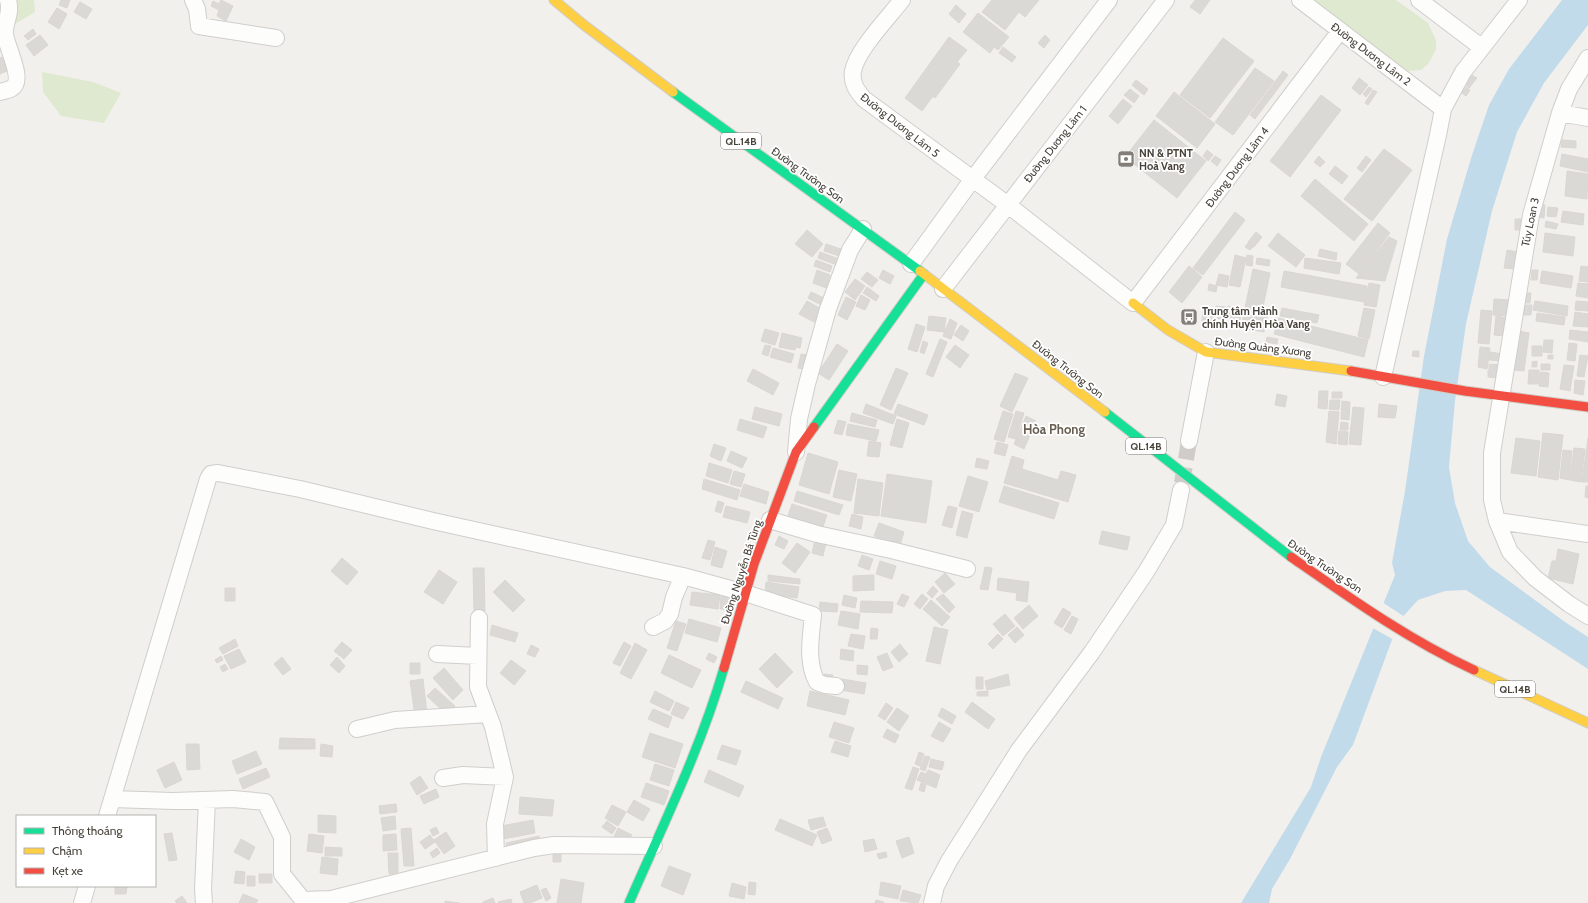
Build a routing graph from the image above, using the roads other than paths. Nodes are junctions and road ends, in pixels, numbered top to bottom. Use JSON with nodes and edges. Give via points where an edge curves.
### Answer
{"nodes":[{"id":1,"x":8,"y":0,"type":"edge"},
{"id":2,"x":194,"y":0,"type":"edge"},
{"id":3,"x":554,"y":0,"type":"edge"},
{"id":4,"x":902,"y":0,"type":"edge"},
{"id":5,"x":1109,"y":0,"type":"edge"},
{"id":6,"x":1166,"y":0,"type":"edge"},
{"id":7,"x":1300,"y":0,"type":"edge"},
{"id":8,"x":1419,"y":0,"type":"edge"},
{"id":9,"x":1519,"y":0,"type":"edge"},
{"id":10,"x":1340,"y":31,"type":"junction"},
{"id":11,"x":276,"y":38,"type":"dead end"},
{"id":12,"x":1481,"y":47,"type":"junction"},
{"id":13,"x":1588,"y":58,"type":"edge"},
{"id":14,"x":0,"y":92,"type":"edge"},
{"id":15,"x":1443,"y":109,"type":"junction"},
{"id":16,"x":1560,"y":113,"type":"junction"},
{"id":17,"x":1588,"y":118,"type":"edge"},
{"id":18,"x":972,"y":180,"type":"junction"},
{"id":19,"x":1008,"y":205,"type":"junction"},
{"id":20,"x":863,"y":229,"type":"junction"},
{"id":21,"x":911,"y":264,"type":"junction"},
{"id":22,"x":924,"y":274,"type":"junction"},
{"id":23,"x":943,"y":289,"type":"junction"},
{"id":24,"x":1133,"y":303,"type":"junction"},
{"id":25,"x":1206,"y":352,"type":"junction"},
{"id":26,"x":1383,"y":376,"type":"junction"},
{"id":27,"x":1503,"y":395,"type":"junction"},
{"id":28,"x":1588,"y":407,"type":"edge"},
{"id":29,"x":1189,"y":441,"type":"tunnel mouth"},
{"id":30,"x":796,"y":452,"type":"junction"},
{"id":31,"x":1181,"y":490,"type":"tunnel mouth"},
{"id":32,"x":770,"y":520,"type":"junction"},
{"id":33,"x":1497,"y":521,"type":"junction"},
{"id":34,"x":1588,"y":534,"type":"edge"},
{"id":35,"x":967,"y":569,"type":"dead end"},
{"id":36,"x":683,"y":576,"type":"junction"},
{"id":37,"x":745,"y":593,"type":"junction"},
{"id":38,"x":1588,"y":616,"type":"edge"},
{"id":39,"x":480,"y":618,"type":"dead end"},
{"id":40,"x":653,"y":627,"type":"dead end"},
{"id":41,"x":437,"y":654,"type":"dead end"},
{"id":42,"x":478,"y":656,"type":"junction"},
{"id":43,"x":836,"y":686,"type":"dead end"},
{"id":44,"x":488,"y":714,"type":"junction"},
{"id":45,"x":1588,"y":723,"type":"edge"},
{"id":46,"x":357,"y":729,"type":"dead end"},
{"id":47,"x":505,"y":777,"type":"junction"},
{"id":48,"x":443,"y":778,"type":"dead end"},
{"id":49,"x":112,"y":799,"type":"junction"},
{"id":50,"x":207,"y":800,"type":"junction"},
{"id":51,"x":107,"y":815,"type":"edge"},
{"id":52,"x":654,"y":846,"type":"junction"},
{"id":53,"x":496,"y":858,"type":"junction"},
{"id":54,"x":87,"y":887,"type":"edge"},
{"id":55,"x":82,"y":903,"type":"edge"},
{"id":56,"x":204,"y":903,"type":"edge"},
{"id":57,"x":630,"y":903,"type":"edge"},
{"id":58,"x":932,"y":903,"type":"edge"}],
"edges":[{"from":1,"to":14,"type":"street","via":[[10,13],[5,33],[17,75],[13,88]]},
{"from":2,"to":11,"type":"street","via":[[200,26]]},
{"from":3,"to":20,"type":"main road","name":"Đường Trường Sơn","number":"QL.14B","via":[[683,99]]},
{"from":4,"to":18,"type":"street","name":"Đường Dương Lâm 5","via":[[858,55],[852,72],[855,88],[864,99]]},
{"from":5,"to":18,"type":"street"},
{"from":6,"to":19,"type":"street","name":"Đường Dương Lâm 1"},
{"from":7,"to":10,"type":"street","name":"Đường Dương Lâm 2"},
{"from":8,"to":12,"type":"street"},
{"from":9,"to":12,"type":"street"},
{"from":10,"to":15,"type":"street","name":"Đường Dương Lâm 2"},
{"from":10,"to":24,"type":"street","name":"Đường Dương Lâm 4"},
{"from":12,"to":15,"type":"street","via":[[1463,72]]},
{"from":13,"to":16,"type":"street","name":"Túy Loan 3","via":[[1569,89]]},
{"from":15,"to":26,"type":"street"},
{"from":16,"to":17,"type":"street"},
{"from":16,"to":27,"type":"street","name":"Túy Loan 3","via":[[1531,215],[1520,272]]},
{"from":18,"to":19,"type":"street","name":"Đường Dương Lâm 5"},
{"from":18,"to":21,"type":"street"},
{"from":19,"to":23,"type":"street","name":"Đường Dương Lâm 1"},
{"from":19,"to":24,"type":"street","name":"Đường Dương Lâm 5"},
{"from":20,"to":21,"type":"main road","name":"Đường Trường Sơn","number":"QL.14B"},
{"from":20,"to":30,"type":"street","via":[[850,250],[828,309],[799,419]]},
{"from":21,"to":22,"type":"main road","name":"Đường Trường Sơn","number":"QL.14B"},
{"from":22,"to":23,"type":"main road","name":"Đường Trường Sơn","number":"QL.14B"},
{"from":22,"to":30,"type":"main road","name":"Đường Nguyễn Bá Tùng"},
{"from":23,"to":45,"type":"main road","name":"Đường Trường Sơn","number":"QL.14B","via":[[1281,550],[1351,599],[1441,655]]},
{"from":24,"to":25,"type":"main road","name":"Đường Quảng Xương","via":[[1168,330]]},
{"from":25,"to":26,"type":"main road","name":"Đường Quảng Xương"},
{"from":25,"to":29,"type":"street"},
{"from":26,"to":27,"type":"main road","name":"Đường Quảng Xương"},
{"from":27,"to":28,"type":"main road"},
{"from":27,"to":33,"type":"street","name":"Túy Loan 3","via":[[1492,452],[1492,500]]},
{"from":30,"to":32,"type":"main road","name":"Đường Nguyễn Bá Tùng"},
{"from":31,"to":58,"type":"street","via":[[1174,525],[1162,545],[1092,652],[1019,750],[949,861],[936,886]]},
{"from":32,"to":35,"type":"street","via":[[817,534]]},
{"from":32,"to":37,"type":"main road","name":"Đường Nguyễn Bá Tùng"},
{"from":33,"to":34,"type":"street"},
{"from":33,"to":38,"type":"street","name":"Túy Loan 3","via":[[1510,552],[1535,578]]},
{"from":36,"to":37,"type":"street"},
{"from":36,"to":40,"type":"street","via":[[670,614],[665,622]]},
{"from":36,"to":49,"type":"street","via":[[300,489],[212,474],[208,479],[189,537]]},
{"from":37,"to":43,"type":"street","via":[[812,615],[810,653],[814,678],[816,682]]},
{"from":37,"to":52,"type":"main road","name":"Đường Nguyễn Bá Tùng","via":[[711,710],[688,771]]},
{"from":39,"to":42,"type":"street"},
{"from":41,"to":42,"type":"street"},
{"from":42,"to":44,"type":"street","via":[[478,687]]},
{"from":44,"to":46,"type":"street","via":[[395,720]]},
{"from":44,"to":47,"type":"street"},
{"from":47,"to":48,"type":"street","via":[[463,775]]},
{"from":47,"to":53,"type":"street","via":[[496,824]]},
{"from":49,"to":50,"type":"street"},
{"from":49,"to":51,"type":"street"},
{"from":50,"to":53,"type":"street","via":[[265,802],[282,837],[282,874],[303,900],[331,899]]},
{"from":50,"to":56,"type":"street"},
{"from":52,"to":53,"type":"street","via":[[554,845]]},
{"from":52,"to":57,"type":"main road","name":"Đường Nguyễn Bá Tùng"},
{"from":54,"to":55,"type":"street"}]}
